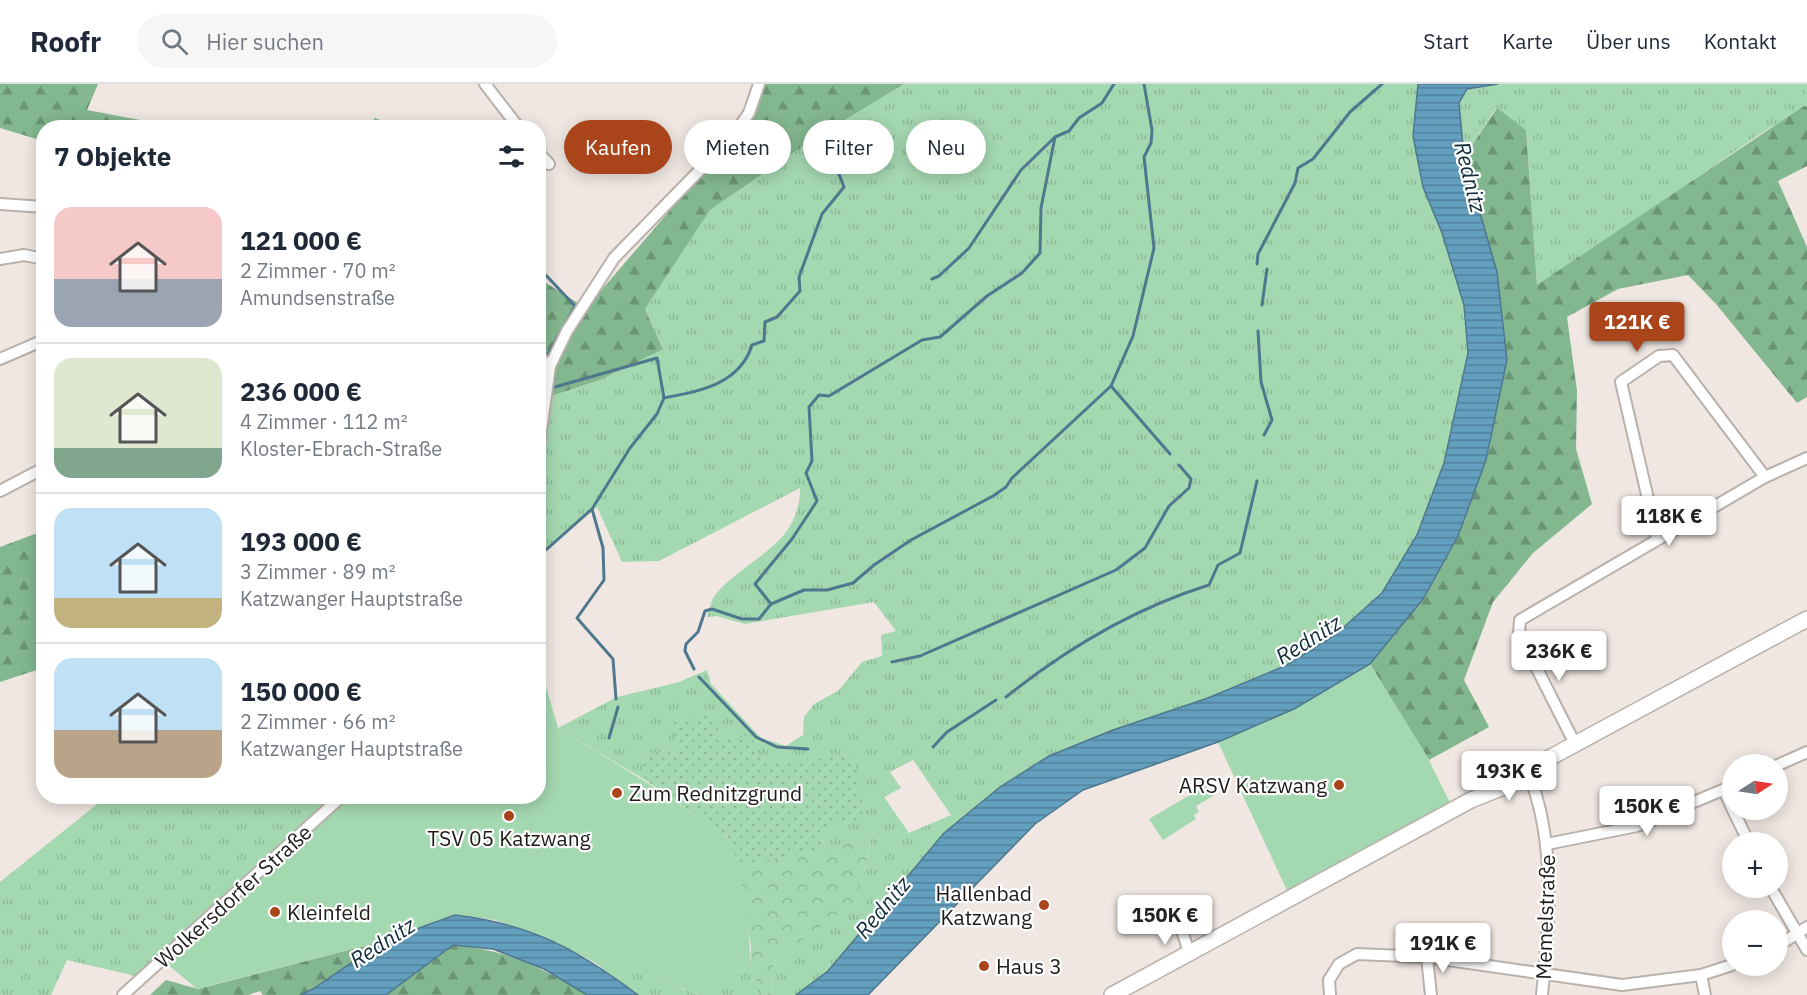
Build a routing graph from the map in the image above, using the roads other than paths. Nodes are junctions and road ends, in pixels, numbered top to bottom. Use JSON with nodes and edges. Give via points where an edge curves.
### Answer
{"nodes":[{"id":1,"x":485,"y":84,"type":"edge"},
{"id":2,"x":759,"y":84,"type":"edge"},
{"id":3,"x":513,"y":120,"type":"edge"},
{"id":4,"x":546,"y":161,"type":"edge"},
{"id":5,"x":549,"y":164,"type":"dead end"},
{"id":6,"x":0,"y":204,"type":"edge"},
{"id":7,"x":36,"y":206,"type":"edge"},
{"id":8,"x":36,"y":257,"type":"edge"},
{"id":9,"x":0,"y":259,"type":"edge"},
{"id":10,"x":36,"y":343,"type":"edge"},
{"id":11,"x":0,"y":359,"type":"edge"},
{"id":12,"x":546,"y":363,"type":"edge"},
{"id":13,"x":550,"y":366,"type":"junction"},
{"id":14,"x":546,"y":395,"type":"edge"},
{"id":15,"x":1807,"y":458,"type":"edge"},
{"id":16,"x":36,"y":472,"type":"edge"},
{"id":17,"x":1765,"y":477,"type":"junction"},
{"id":18,"x":0,"y":491,"type":"edge"},
{"id":19,"x":1657,"y":538,"type":"junction"},
{"id":20,"x":1807,"y":619,"type":"edge"},
{"id":21,"x":1575,"y":744,"type":"junction"},
{"id":22,"x":1807,"y":752,"type":"edge"},
{"id":23,"x":1788,"y":761,"type":"edge"},
{"id":24,"x":1527,"y":770,"type":"junction"},
{"id":25,"x":1722,"y":790,"type":"edge"},
{"id":26,"x":333,"y":804,"type":"edge"},
{"id":27,"x":1547,"y":844,"type":"junction"},
{"id":28,"x":1777,"y":898,"type":"edge"},
{"id":29,"x":1179,"y":922,"type":"dead end"},
{"id":30,"x":1807,"y":927,"type":"edge"},
{"id":31,"x":1798,"y":935,"type":"junction"},
{"id":32,"x":1788,"y":940,"type":"edge"},
{"id":33,"x":1807,"y":950,"type":"edge"},
{"id":34,"x":1189,"y":952,"type":"junction"},
{"id":35,"x":1427,"y":957,"type":"junction"},
{"id":36,"x":1722,"y":968,"type":"edge"},
{"id":37,"x":1544,"y":973,"type":"junction"},
{"id":38,"x":1701,"y":975,"type":"junction"},
{"id":39,"x":123,"y":995,"type":"edge"},
{"id":40,"x":1112,"y":995,"type":"edge"},
{"id":41,"x":1330,"y":995,"type":"edge"},
{"id":42,"x":1431,"y":995,"type":"edge"},
{"id":43,"x":1542,"y":995,"type":"edge"},
{"id":44,"x":1705,"y":995,"type":"edge"}],
"edges":[{"from":1,"to":3,"type":"street"},
{"from":2,"to":13,"type":"street","via":[[749,112],[733,136],[614,258],[567,331]]},
{"from":4,"to":5,"type":"street"},
{"from":6,"to":7,"type":"street"},
{"from":8,"to":9,"type":"street"},
{"from":10,"to":11,"type":"street"},
{"from":12,"to":13,"type":"street"},
{"from":13,"to":14,"type":"street"},
{"from":15,"to":17,"type":"street"},
{"from":16,"to":18,"type":"street"},
{"from":17,"to":19,"type":"street"},
{"from":17,"to":19,"type":"street","via":[[1674,355],[1659,356],[1621,382]]},
{"from":19,"to":21,"type":"street","via":[[1520,620],[1519,633]]},
{"from":20,"to":21,"type":"main road"},
{"from":21,"to":24,"type":"main road"},
{"from":22,"to":23,"type":"street"},
{"from":24,"to":27,"type":"street","name":"Memelstraße"},
{"from":24,"to":34,"type":"main road","via":[[1497,780],[1471,800]]},
{"from":25,"to":27,"type":"street","via":[[1636,826]]},
{"from":26,"to":39,"type":"street","name":"Wolkersdorfer Straße"},
{"from":27,"to":37,"type":"street","name":"Memelstraße"},
{"from":28,"to":31,"type":"street"},
{"from":29,"to":34,"type":"street"},
{"from":30,"to":31,"type":"street"},
{"from":31,"to":32,"type":"street"},
{"from":31,"to":33,"type":"street"},
{"from":34,"to":40,"type":"main road"},
{"from":35,"to":37,"type":"street"},
{"from":35,"to":41,"type":"street","via":[[1357,954],[1339,964],[1329,980]]},
{"from":35,"to":42,"type":"street"},
{"from":36,"to":38,"type":"street"},
{"from":37,"to":38,"type":"street","via":[[1622,985]]},
{"from":37,"to":43,"type":"street","name":"Memelstraße"},
{"from":38,"to":44,"type":"street"}]}
